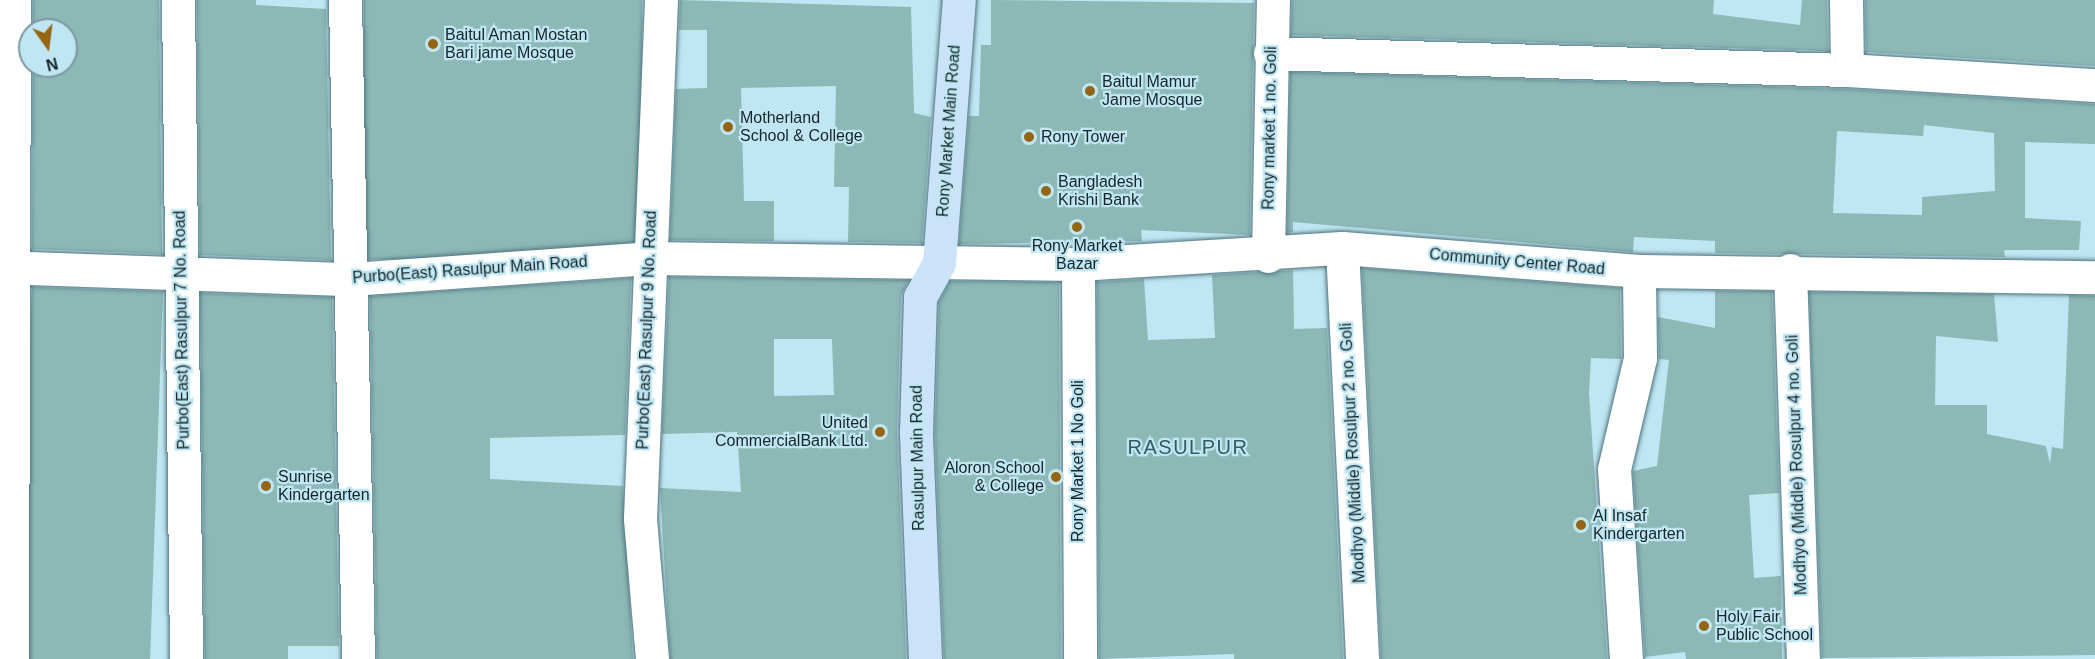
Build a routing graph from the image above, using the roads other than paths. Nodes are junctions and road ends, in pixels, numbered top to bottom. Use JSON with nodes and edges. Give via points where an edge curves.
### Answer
{"nodes":[{"id":1,"x":14,"y":0,"type":"edge"},
{"id":2,"x":178,"y":0,"type":"edge"},
{"id":3,"x":345,"y":0,"type":"edge"},
{"id":4,"x":661,"y":0,"type":"edge"},
{"id":5,"x":959,"y":0,"type":"edge"},
{"id":6,"x":1272,"y":0,"type":"edge"},
{"id":7,"x":1846,"y":0,"type":"edge"},
{"id":8,"x":1270,"y":53,"type":"junction"},
{"id":9,"x":1847,"y":70,"type":"junction"},
{"id":10,"x":2095,"y":86,"type":"edge"},
{"id":11,"x":1342,"y":248,"type":"junction"},
{"id":12,"x":1268,"y":256,"type":"junction"},
{"id":13,"x":649,"y":258,"type":"junction"},
{"id":14,"x":939,"y":263,"type":"junction"},
{"id":15,"x":1077,"y":264,"type":"junction"},
{"id":16,"x":7,"y":267,"type":"edge"},
{"id":17,"x":181,"y":269,"type":"junction"},
{"id":18,"x":1790,"y":270,"type":"junction"},
{"id":19,"x":1639,"y":272,"type":"junction"},
{"id":20,"x":2095,"y":277,"type":"edge"},
{"id":21,"x":351,"y":279,"type":"junction"},
{"id":22,"x":12,"y":659,"type":"edge"},
{"id":23,"x":186,"y":659,"type":"edge"},
{"id":24,"x":358,"y":659,"type":"edge"},
{"id":25,"x":652,"y":659,"type":"edge"},
{"id":26,"x":925,"y":659,"type":"edge"},
{"id":27,"x":1080,"y":659,"type":"edge"},
{"id":28,"x":1362,"y":659,"type":"edge"},
{"id":29,"x":1626,"y":659,"type":"edge"},
{"id":30,"x":1803,"y":659,"type":"edge"}],
"edges":[{"from":1,"to":16,"type":"street"},
{"from":2,"to":17,"type":"street","name":"Purbo(East) Rasulpur 7 No. Road"},
{"from":3,"to":21,"type":"street"},
{"from":4,"to":13,"type":"street","name":"Purbo(East) Rasulpur 9 No. Road"},
{"from":5,"to":14,"type":"street","name":"Rony Market Main Road"},
{"from":6,"to":8,"type":"street","name":"Rony market 1 no. Goli"},
{"from":7,"to":9,"type":"street"},
{"from":8,"to":9,"type":"street"},
{"from":8,"to":12,"type":"street","name":"Rony market 1 no. Goli"},
{"from":9,"to":10,"type":"street"},
{"from":11,"to":12,"type":"street","name":"Community Center Road"},
{"from":11,"to":19,"type":"street","name":"Community Center Road"},
{"from":11,"to":28,"type":"street","name":"Modhyo (Middle) Rosulpur 2 no. Goli"},
{"from":12,"to":15,"type":"street","name":"Community Center Road"},
{"from":13,"to":14,"type":"street","name":"Purbo(East) Rasulpur Main Road"},
{"from":13,"to":21,"type":"street","name":"Purbo(East) Rasulpur Main Road"},
{"from":13,"to":25,"type":"street","name":"Purbo(East) Rasulpur 9 No. Road","via":[[640,518]]},
{"from":14,"to":15,"type":"street","name":"Community Center Road"},
{"from":14,"to":26,"type":"street","name":"Rasulpur Main Road","via":[[920,297],[918,325],[916,432]]},
{"from":15,"to":27,"type":"street","name":"Rony Market 1 No Goli"},
{"from":16,"to":17,"type":"street","name":"Purbo(East) Rasulpur Main Road"},
{"from":16,"to":22,"type":"street"},
{"from":17,"to":21,"type":"street","name":"Purbo(East) Rasulpur Main Road"},
{"from":17,"to":23,"type":"street","name":"Purbo(East) Rasulpur 7 No. Road"},
{"from":18,"to":19,"type":"street","name":"Community Center Road"},
{"from":18,"to":20,"type":"street","name":"Community Center Road","via":[[1916,279]]},
{"from":18,"to":30,"type":"street","name":"Modhyo (Middle) Rosulpur 4 no. Goli"},
{"from":19,"to":29,"type":"street","via":[[1640,358],[1614,469]]},
{"from":21,"to":24,"type":"street"}]}
